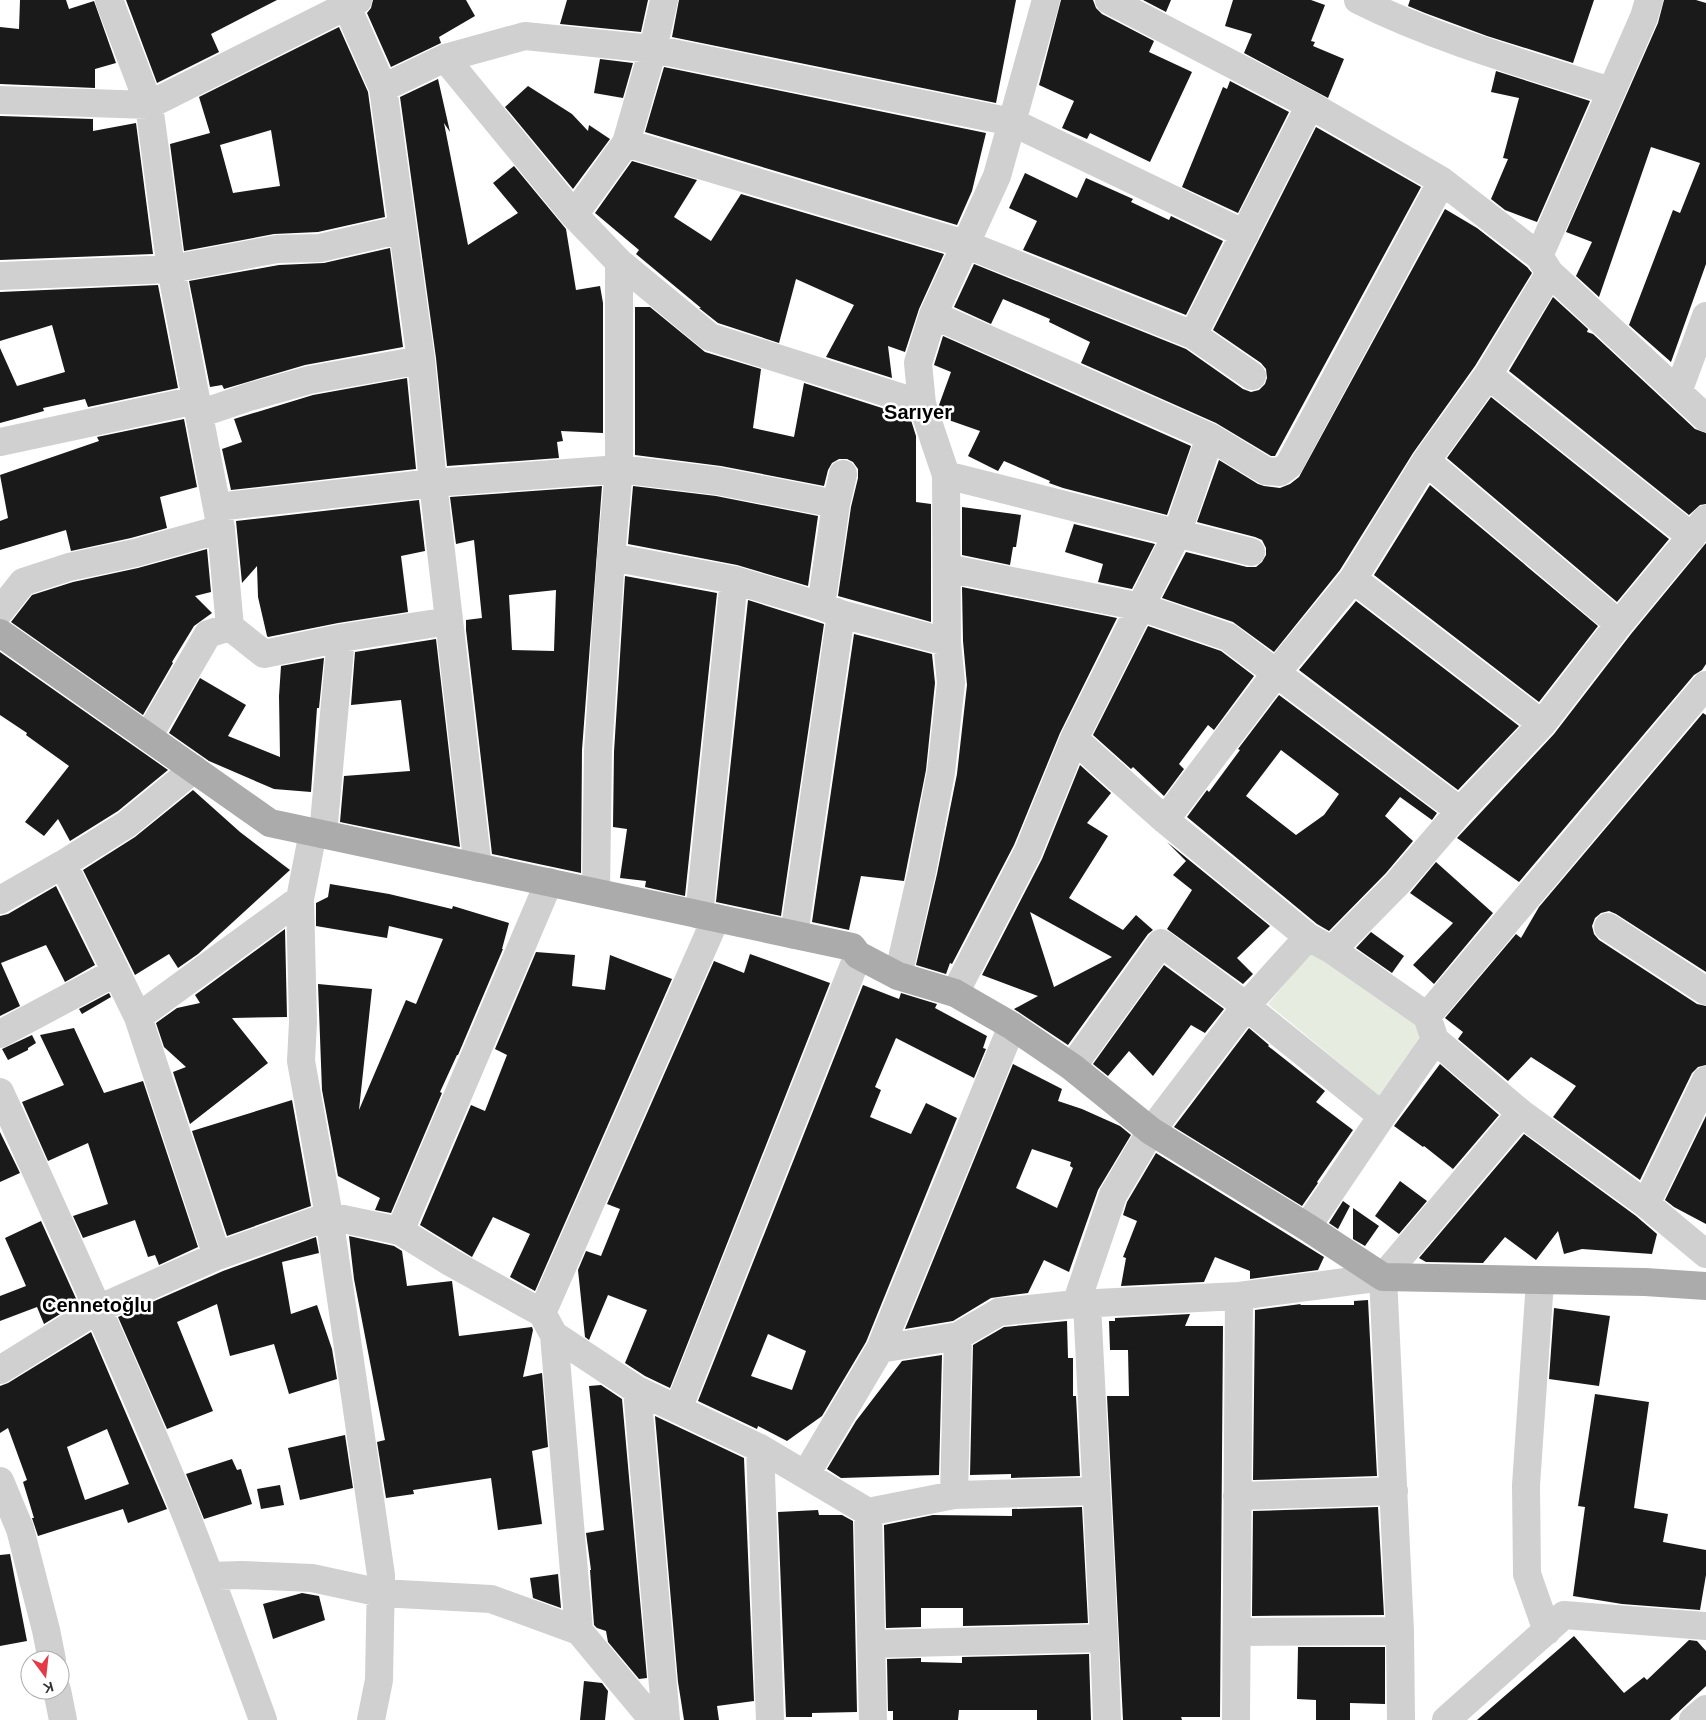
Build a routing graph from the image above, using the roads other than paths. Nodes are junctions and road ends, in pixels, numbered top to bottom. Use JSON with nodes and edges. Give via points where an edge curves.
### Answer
{"nodes":[{"id":1,"x":109,"y":0,"type":"edge"},
{"id":2,"x":664,"y":0,"type":"edge"},
{"id":3,"x":1046,"y":0,"type":"edge"},
{"id":4,"x":1108,"y":0,"type":"edge"},
{"id":5,"x":1358,"y":0,"type":"edge"},
{"id":6,"x":1649,"y":0,"type":"edge"},
{"id":7,"x":350,"y":2,"type":"edge"},
{"id":8,"x":653,"y":49,"type":"junction"},
{"id":9,"x":445,"y":58,"type":"junction"},
{"id":10,"x":383,"y":88,"type":"junction"},
{"id":11,"x":1610,"y":91,"type":"junction"},
{"id":12,"x":0,"y":100,"type":"edge"},
{"id":13,"x":149,"y":105,"type":"junction"},
{"id":14,"x":1310,"y":105,"type":"junction"},
{"id":15,"x":1012,"y":122,"type":"junction"},
{"id":16,"x":626,"y":144,"type":"junction"},
{"id":17,"x":1442,"y":181,"type":"junction"},
{"id":18,"x":574,"y":215,"type":"junction"},
{"id":19,"x":402,"y":230,"type":"junction"},
{"id":20,"x":1245,"y":234,"type":"junction"},
{"id":21,"x":965,"y":244,"type":"junction"},
{"id":22,"x":619,"y":262,"type":"junction"},
{"id":23,"x":1545,"y":265,"type":"junction"},
{"id":24,"x":171,"y":269,"type":"junction"},
{"id":25,"x":0,"y":276,"type":"edge"},
{"id":26,"x":933,"y":315,"type":"junction"},
{"id":27,"x":1706,"y":316,"type":"edge"},
{"id":28,"x":1192,"y":335,"type":"junction"},
{"id":29,"x":421,"y":360,"type":"junction"},
{"id":30,"x":1488,"y":375,"type":"junction"},
{"id":31,"x":1252,"y":376,"type":"dead end"},
{"id":32,"x":1678,"y":392,"type":"junction"},
{"id":33,"x":922,"y":404,"type":"junction"},
{"id":34,"x":198,"y":407,"type":"junction"},
{"id":35,"x":1706,"y":418,"type":"edge"},
{"id":36,"x":1210,"y":438,"type":"junction"},
{"id":37,"x":0,"y":442,"type":"edge"},
{"id":38,"x":1426,"y":461,"type":"junction"},
{"id":39,"x":619,"y":469,"type":"junction"},
{"id":40,"x":843,"y":474,"type":"dead end"},
{"id":41,"x":946,"y":475,"type":"junction"},
{"id":42,"x":433,"y":484,"type":"junction"},
{"id":43,"x":836,"y":504,"type":"junction"},
{"id":44,"x":219,"y":518,"type":"junction"},
{"id":45,"x":1699,"y":528,"type":"edge"},
{"id":46,"x":1176,"y":534,"type":"junction"},
{"id":47,"x":1251,"y":552,"type":"dead end"},
{"id":48,"x":611,"y":557,"type":"junction"},
{"id":49,"x":947,"y":568,"type":"junction"},
{"id":50,"x":1353,"y":579,"type":"junction"},
{"id":51,"x":734,"y":580,"type":"junction"},
{"id":52,"x":1141,"y":607,"type":"junction"},
{"id":53,"x":831,"y":610,"type":"junction"},
{"id":54,"x":0,"y":611,"type":"edge"},
{"id":55,"x":449,"y":621,"type":"junction"},
{"id":56,"x":1619,"y":624,"type":"junction"},
{"id":57,"x":230,"y":627,"type":"junction"},
{"id":58,"x":0,"y":633,"type":"edge"},
{"id":59,"x":341,"y":638,"type":"junction"},
{"id":60,"x":947,"y":642,"type":"junction"},
{"id":61,"x":1277,"y":672,"type":"junction"},
{"id":62,"x":1706,"y":685,"type":"edge"},
{"id":63,"x":1542,"y":724,"type":"junction"},
{"id":64,"x":148,"y":737,"type":"junction"},
{"id":65,"x":1074,"y":739,"type":"junction"},
{"id":66,"x":194,"y":769,"type":"junction"},
{"id":67,"x":1460,"y":811,"type":"junction"},
{"id":68,"x":1164,"y":820,"type":"junction"},
{"id":69,"x":318,"y":833,"type":"junction"},
{"id":70,"x":63,"y":864,"type":"junction"},
{"id":71,"x":478,"y":868,"type":"junction"},
{"id":72,"x":549,"y":882,"type":"junction"},
{"id":73,"x":596,"y":892,"type":"junction"},
{"id":74,"x":300,"y":898,"type":"junction"},
{"id":75,"x":0,"y":900,"type":"edge"},
{"id":76,"x":708,"y":916,"type":"junction"},
{"id":77,"x":1608,"y":927,"type":"dead end"},
{"id":78,"x":794,"y":935,"type":"junction"},
{"id":79,"x":1308,"y":938,"type":"junction"},
{"id":80,"x":1332,"y":950,"type":"junction"},
{"id":81,"x":858,"y":955,"type":"junction"},
{"id":82,"x":116,"y":972,"type":"junction"},
{"id":83,"x":898,"y":976,"type":"junction"},
{"id":84,"x":1706,"y":991,"type":"edge"},
{"id":85,"x":955,"y":993,"type":"junction"},
{"id":86,"x":1246,"y":1006,"type":"junction"},
{"id":87,"x":138,"y":1016,"type":"junction"},
{"id":88,"x":1012,"y":1026,"type":"junction"},
{"id":89,"x":1431,"y":1028,"type":"junction"},
{"id":90,"x":0,"y":1034,"type":"edge"},
{"id":91,"x":1072,"y":1067,"type":"junction"},
{"id":92,"x":1706,"y":1080,"type":"edge"},
{"id":93,"x":0,"y":1092,"type":"edge"},
{"id":94,"x":1521,"y":1113,"type":"junction"},
{"id":95,"x":1382,"y":1116,"type":"junction"},
{"id":96,"x":1151,"y":1131,"type":"junction"},
{"id":97,"x":1646,"y":1204,"type":"junction"},
{"id":98,"x":329,"y":1216,"type":"junction"},
{"id":99,"x":1307,"y":1227,"type":"junction"},
{"id":100,"x":400,"y":1231,"type":"junction"},
{"id":101,"x":1706,"y":1254,"type":"edge"},
{"id":102,"x":217,"y":1256,"type":"junction"},
{"id":103,"x":1383,"y":1277,"type":"junction"},
{"id":104,"x":1540,"y":1281,"type":"junction"},
{"id":105,"x":1706,"y":1286,"type":"edge"},
{"id":106,"x":1239,"y":1296,"type":"junction"},
{"id":107,"x":1081,"y":1304,"type":"junction"},
{"id":108,"x":98,"y":1309,"type":"junction"},
{"id":109,"x":548,"y":1324,"type":"junction"},
{"id":110,"x":958,"y":1336,"type":"junction"},
{"id":111,"x":880,"y":1349,"type":"junction"},
{"id":112,"x":0,"y":1370,"type":"edge"},
{"id":113,"x":637,"y":1390,"type":"junction"},
{"id":114,"x":678,"y":1409,"type":"junction"},
{"id":115,"x":760,"y":1448,"type":"junction"},
{"id":116,"x":806,"y":1474,"type":"junction"},
{"id":117,"x":0,"y":1481,"type":"edge"},
{"id":118,"x":1096,"y":1491,"type":"junction"},
{"id":119,"x":1394,"y":1491,"type":"junction"},
{"id":120,"x":954,"y":1495,"type":"junction"},
{"id":121,"x":1237,"y":1496,"type":"junction"},
{"id":122,"x":868,"y":1512,"type":"junction"},
{"id":123,"x":210,"y":1576,"type":"junction"},
{"id":124,"x":381,"y":1593,"type":"junction"},
{"id":125,"x":1706,"y":1626,"type":"edge"},
{"id":126,"x":579,"y":1631,"type":"junction"},
{"id":127,"x":1400,"y":1631,"type":"junction"},
{"id":128,"x":1547,"y":1631,"type":"junction"},
{"id":129,"x":1237,"y":1632,"type":"junction"},
{"id":130,"x":1104,"y":1638,"type":"junction"},
{"id":131,"x":872,"y":1644,"type":"junction"},
{"id":132,"x":50,"y":1650,"type":"edge"},
{"id":133,"x":59,"y":1700,"type":"edge"},
{"id":134,"x":1706,"y":1709,"type":"edge"},
{"id":135,"x":63,"y":1720,"type":"edge"},
{"id":136,"x":263,"y":1720,"type":"edge"},
{"id":137,"x":371,"y":1720,"type":"edge"},
{"id":138,"x":652,"y":1720,"type":"edge"},
{"id":139,"x":666,"y":1720,"type":"edge"},
{"id":140,"x":770,"y":1720,"type":"edge"},
{"id":141,"x":873,"y":1720,"type":"edge"},
{"id":142,"x":1106,"y":1720,"type":"edge"},
{"id":143,"x":1236,"y":1720,"type":"edge"},
{"id":144,"x":1401,"y":1720,"type":"edge"},
{"id":145,"x":1446,"y":1720,"type":"edge"},
{"id":146,"x":1693,"y":1720,"type":"edge"}],
"edges":[{"from":1,"to":13,"type":"street"},
{"from":2,"to":8,"type":"street"},
{"from":3,"to":15,"type":"street"},
{"from":4,"to":14,"type":"street"},
{"from":5,"to":11,"type":"street","via":[[1395,18],[1465,44]]},
{"from":6,"to":11,"type":"street"},
{"from":7,"to":10,"type":"street"},
{"from":7,"to":13,"type":"street"},
{"from":8,"to":9,"type":"street","via":[[525,36]]},
{"from":8,"to":15,"type":"street"},
{"from":8,"to":16,"type":"street"},
{"from":9,"to":10,"type":"street"},
{"from":9,"to":18,"type":"street"},
{"from":10,"to":19,"type":"street"},
{"from":11,"to":23,"type":"street"},
{"from":12,"to":13,"type":"street"},
{"from":13,"to":24,"type":"street"},
{"from":14,"to":17,"type":"street"},
{"from":14,"to":20,"type":"street"},
{"from":15,"to":20,"type":"street"},
{"from":15,"to":21,"type":"street","via":[[997,176]]},
{"from":16,"to":18,"type":"street"},
{"from":16,"to":21,"type":"street"},
{"from":17,"to":23,"type":"street"},
{"from":17,"to":36,"type":"street","via":[[1289,465],[1280,472],[1266,471]]},
{"from":18,"to":22,"type":"street"},
{"from":19,"to":24,"type":"street","via":[[320,248],[277,249]]},
{"from":19,"to":29,"type":"street"},
{"from":20,"to":28,"type":"street"},
{"from":21,"to":26,"type":"street"},
{"from":21,"to":28,"type":"street"},
{"from":22,"to":33,"type":"street","via":[[710,338]]},
{"from":22,"to":39,"type":"street"},
{"from":23,"to":30,"type":"street"},
{"from":23,"to":32,"type":"street"},
{"from":24,"to":25,"type":"street"},
{"from":24,"to":34,"type":"street"},
{"from":26,"to":33,"type":"street","via":[[918,363]]},
{"from":26,"to":36,"type":"street"},
{"from":27,"to":32,"type":"street"},
{"from":28,"to":31,"type":"street"},
{"from":29,"to":34,"type":"street","via":[[309,380]]},
{"from":29,"to":42,"type":"street"},
{"from":30,"to":38,"type":"street"},
{"from":30,"to":45,"type":"street"},
{"from":32,"to":35,"type":"street"},
{"from":33,"to":41,"type":"street"},
{"from":34,"to":37,"type":"street"},
{"from":34,"to":44,"type":"street"},
{"from":36,"to":46,"type":"street"},
{"from":38,"to":50,"type":"street"},
{"from":38,"to":56,"type":"street"},
{"from":39,"to":42,"type":"street"},
{"from":39,"to":43,"type":"street","via":[[718,481]]},
{"from":39,"to":48,"type":"street"},
{"from":40,"to":43,"type":"street"},
{"from":41,"to":46,"type":"street"},
{"from":41,"to":49,"type":"street"},
{"from":42,"to":44,"type":"street"},
{"from":42,"to":55,"type":"street"},
{"from":43,"to":53,"type":"street"},
{"from":44,"to":54,"type":"street","via":[[135,553],[69,567],[23,582]]},
{"from":44,"to":57,"type":"street"},
{"from":45,"to":56,"type":"street"},
{"from":46,"to":47,"type":"street"},
{"from":46,"to":52,"type":"street"},
{"from":48,"to":51,"type":"street"},
{"from":48,"to":73,"type":"street","via":[[598,751]]},
{"from":49,"to":52,"type":"street"},
{"from":49,"to":60,"type":"street"},
{"from":50,"to":61,"type":"street"},
{"from":50,"to":63,"type":"street"},
{"from":51,"to":53,"type":"street"},
{"from":51,"to":76,"type":"street"},
{"from":52,"to":61,"type":"street","via":[[1228,636]]},
{"from":52,"to":65,"type":"street"},
{"from":53,"to":60,"type":"street"},
{"from":53,"to":78,"type":"street"},
{"from":55,"to":59,"type":"street"},
{"from":55,"to":71,"type":"street"},
{"from":56,"to":63,"type":"street"},
{"from":57,"to":59,"type":"street","via":[[264,654]]},
{"from":57,"to":64,"type":"street","via":[[208,634]]},
{"from":58,"to":64,"type":"main road"},
{"from":59,"to":69,"type":"street"},
{"from":60,"to":83,"type":"street","via":[[951,683],[941,772]]},
{"from":61,"to":67,"type":"street"},
{"from":61,"to":68,"type":"street"},
{"from":62,"to":89,"type":"street"},
{"from":63,"to":67,"type":"street"},
{"from":64,"to":66,"type":"main road"},
{"from":65,"to":68,"type":"street"},
{"from":65,"to":85,"type":"street","via":[[1028,852]]},
{"from":66,"to":69,"type":"main road","via":[[270,823]]},
{"from":66,"to":70,"type":"street","via":[[127,824]]},
{"from":67,"to":80,"type":"street","via":[[1397,884]]},
{"from":68,"to":79,"type":"street"},
{"from":69,"to":71,"type":"main road"},
{"from":69,"to":74,"type":"street"},
{"from":70,"to":75,"type":"street"},
{"from":70,"to":82,"type":"street"},
{"from":71,"to":72,"type":"main road"},
{"from":72,"to":73,"type":"main road"},
{"from":72,"to":100,"type":"street"},
{"from":73,"to":76,"type":"main road"},
{"from":74,"to":87,"type":"street"},
{"from":74,"to":98,"type":"street","via":[[304,1022],[301,1061]]},
{"from":76,"to":78,"type":"main road"},
{"from":76,"to":109,"type":"street"},
{"from":77,"to":84,"type":"street"},
{"from":78,"to":81,"type":"main road","via":[[852,947]]},
{"from":79,"to":80,"type":"street"},
{"from":79,"to":86,"type":"street"},
{"from":80,"to":89,"type":"street"},
{"from":81,"to":83,"type":"main road"},
{"from":81,"to":114,"type":"street"},
{"from":82,"to":87,"type":"street"},
{"from":82,"to":90,"type":"street"},
{"from":83,"to":85,"type":"main road"},
{"from":85,"to":88,"type":"main road"},
{"from":86,"to":91,"type":"street","via":[[1161,943]]},
{"from":86,"to":95,"type":"street"},
{"from":86,"to":96,"type":"street"},
{"from":87,"to":102,"type":"street"},
{"from":88,"to":91,"type":"main road"},
{"from":88,"to":111,"type":"street"},
{"from":89,"to":94,"type":"street"},
{"from":89,"to":95,"type":"street"},
{"from":91,"to":96,"type":"main road"},
{"from":92,"to":97,"type":"street"},
{"from":93,"to":108,"type":"street"},
{"from":94,"to":97,"type":"street"},
{"from":94,"to":103,"type":"street"},
{"from":95,"to":99,"type":"street"},
{"from":96,"to":99,"type":"main road"},
{"from":96,"to":107,"type":"street","via":[[1113,1194]]},
{"from":97,"to":101,"type":"street"},
{"from":98,"to":100,"type":"street"},
{"from":98,"to":102,"type":"street"},
{"from":98,"to":124,"type":"street"},
{"from":99,"to":103,"type":"main road"},
{"from":100,"to":109,"type":"street"},
{"from":102,"to":108,"type":"street"},
{"from":103,"to":104,"type":"main road"},
{"from":103,"to":106,"type":"street"},
{"from":103,"to":119,"type":"street"},
{"from":104,"to":105,"type":"main road"},
{"from":104,"to":128,"type":"street","via":[[1526,1485],[1527,1574]]},
{"from":106,"to":107,"type":"street"},
{"from":106,"to":121,"type":"street"},
{"from":107,"to":110,"type":"street","via":[[999,1312]]},
{"from":107,"to":118,"type":"street"},
{"from":108,"to":112,"type":"street"},
{"from":108,"to":123,"type":"street"},
{"from":109,"to":113,"type":"street"},
{"from":109,"to":126,"type":"street"},
{"from":110,"to":111,"type":"street"},
{"from":110,"to":120,"type":"street"},
{"from":111,"to":116,"type":"street"},
{"from":113,"to":114,"type":"street"},
{"from":113,"to":139,"type":"street"},
{"from":114,"to":115,"type":"street"},
{"from":115,"to":116,"type":"street"},
{"from":115,"to":140,"type":"street"},
{"from":116,"to":122,"type":"street"},
{"from":117,"to":132,"type":"street","via":[[20,1529]]},
{"from":118,"to":120,"type":"street"},
{"from":118,"to":130,"type":"street"},
{"from":119,"to":121,"type":"street"},
{"from":119,"to":127,"type":"street"},
{"from":120,"to":122,"type":"street"},
{"from":121,"to":129,"type":"street"},
{"from":122,"to":131,"type":"street"},
{"from":123,"to":124,"type":"street","via":[[312,1578]]},
{"from":123,"to":136,"type":"street"},
{"from":124,"to":126,"type":"street","via":[[492,1599]]},
{"from":124,"to":137,"type":"street","via":[[379,1680]]},
{"from":125,"to":128,"type":"street","via":[[1564,1615]]},
{"from":126,"to":138,"type":"street"},
{"from":127,"to":129,"type":"street"},
{"from":127,"to":144,"type":"street"},
{"from":128,"to":145,"type":"street"},
{"from":129,"to":143,"type":"street"},
{"from":130,"to":131,"type":"street"},
{"from":130,"to":142,"type":"street"},
{"from":131,"to":141,"type":"street"},
{"from":133,"to":135,"type":"street"},
{"from":134,"to":146,"type":"street"}]}
